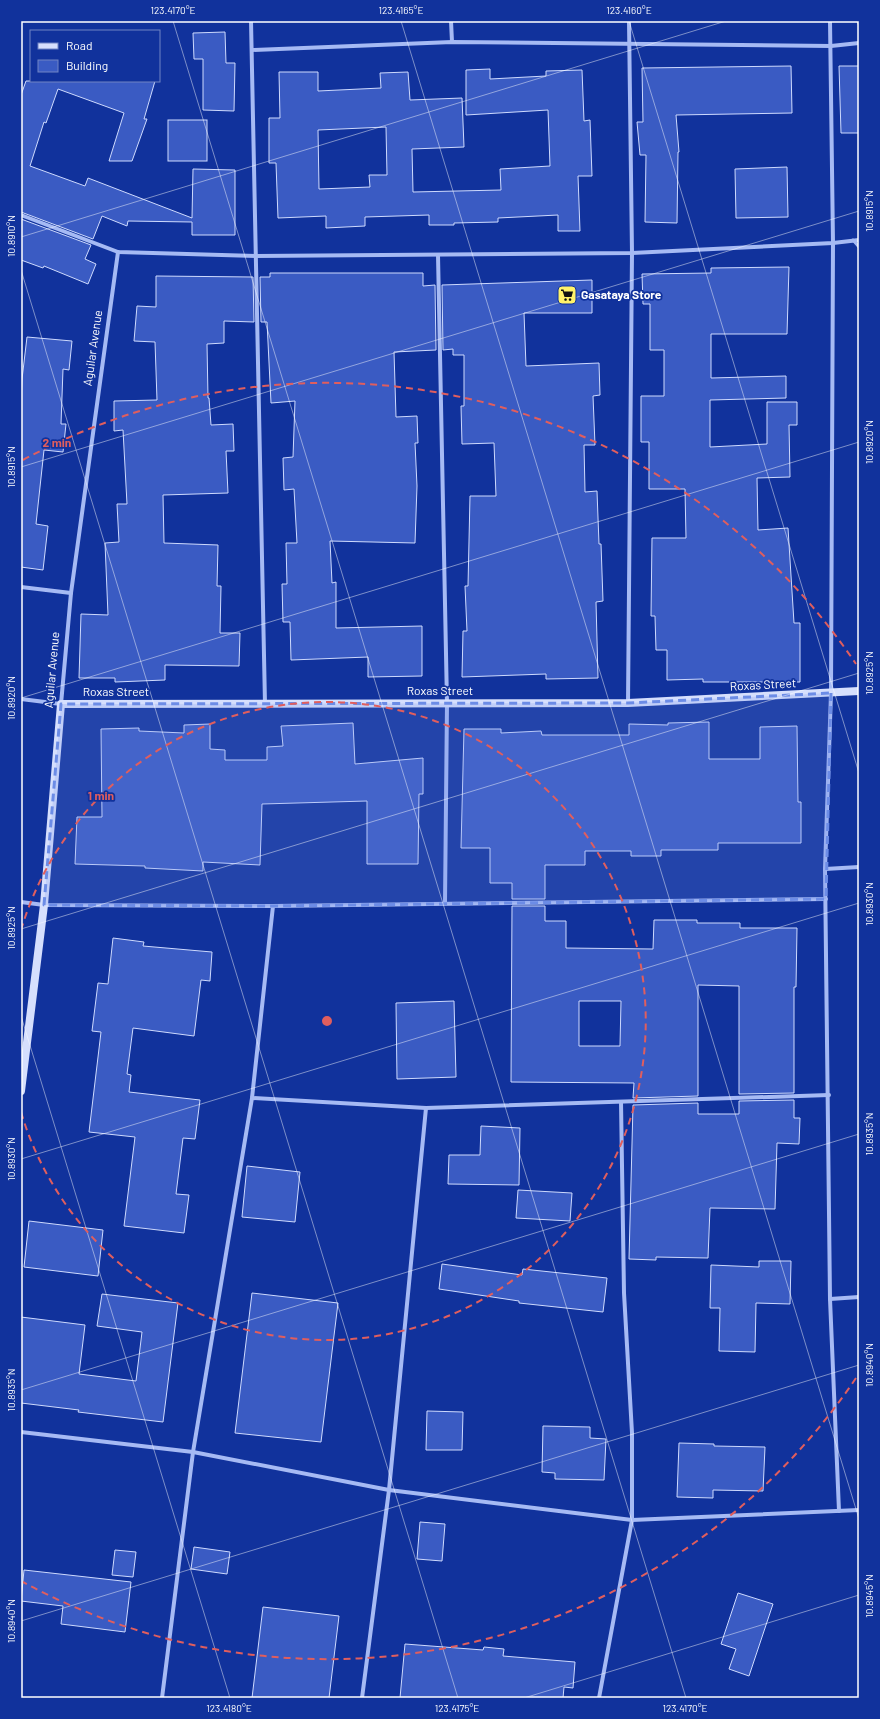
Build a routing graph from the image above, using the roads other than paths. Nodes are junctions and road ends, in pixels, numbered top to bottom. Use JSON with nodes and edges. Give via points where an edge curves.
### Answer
{"nodes":[{"id":1,"x":251,"y":21,"type":"edge"},
{"id":2,"x":451,"y":21,"type":"edge"},
{"id":3,"x":629,"y":21,"type":"edge"},
{"id":4,"x":830,"y":21,"type":"edge"},
{"id":5,"x":452,"y":42,"type":"junction"},
{"id":6,"x":859,"y":43,"type":"edge"},
{"id":7,"x":630,"y":45,"type":"junction"},
{"id":8,"x":831,"y":46,"type":"junction"},
{"id":9,"x":252,"y":50,"type":"junction"},
{"id":10,"x":21,"y":215,"type":"edge"},
{"id":11,"x":853,"y":240,"type":"junction"},
{"id":12,"x":859,"y":240,"type":"edge"},
{"id":13,"x":834,"y":243,"type":"junction"},
{"id":14,"x":859,"y":247,"type":"edge"},
{"id":15,"x":118,"y":252,"type":"junction"},
{"id":16,"x":632,"y":253,"type":"junction"},
{"id":17,"x":438,"y":255,"type":"junction"},
{"id":18,"x":256,"y":256,"type":"junction"},
{"id":19,"x":21,"y":587,"type":"edge"},
{"id":20,"x":71,"y":593,"type":"junction"},
{"id":21,"x":859,"y":691,"type":"edge"},
{"id":22,"x":830,"y":693,"type":"junction"},
{"id":23,"x":21,"y":699,"type":"edge"},
{"id":24,"x":447,"y":703,"type":"junction"},
{"id":25,"x":628,"y":703,"type":"junction"},
{"id":26,"x":61,"y":704,"type":"junction"},
{"id":27,"x":265,"y":704,"type":"junction"},
{"id":28,"x":859,"y":866,"type":"edge"},
{"id":29,"x":824,"y":869,"type":"junction"},
{"id":30,"x":826,"y":898,"type":"junction"},
{"id":31,"x":21,"y":902,"type":"edge"},
{"id":32,"x":445,"y":903,"type":"junction"},
{"id":33,"x":44,"y":905,"type":"junction"},
{"id":34,"x":273,"y":906,"type":"junction"},
{"id":35,"x":21,"y":1091,"type":"edge"},
{"id":36,"x":828,"y":1095,"type":"junction"},
{"id":37,"x":252,"y":1098,"type":"junction"},
{"id":38,"x":621,"y":1102,"type":"junction"},
{"id":39,"x":426,"y":1108,"type":"junction"},
{"id":40,"x":859,"y":1297,"type":"edge"},
{"id":41,"x":830,"y":1299,"type":"junction"},
{"id":42,"x":21,"y":1432,"type":"edge"},
{"id":43,"x":193,"y":1452,"type":"junction"},
{"id":44,"x":389,"y":1490,"type":"junction"},
{"id":45,"x":859,"y":1510,"type":"edge"},
{"id":46,"x":839,"y":1511,"type":"junction"},
{"id":47,"x":632,"y":1520,"type":"junction"},
{"id":48,"x":162,"y":1698,"type":"edge"},
{"id":49,"x":362,"y":1698,"type":"edge"},
{"id":50,"x":599,"y":1698,"type":"edge"}],
"edges":[{"from":1,"to":9,"type":"street"},
{"from":2,"to":5,"type":"street"},
{"from":3,"to":7,"type":"street"},
{"from":4,"to":8,"type":"street"},
{"from":5,"to":7,"type":"street"},
{"from":5,"to":9,"type":"street"},
{"from":6,"to":8,"type":"street"},
{"from":7,"to":8,"type":"street"},
{"from":7,"to":16,"type":"street"},
{"from":8,"to":13,"type":"street"},
{"from":9,"to":18,"type":"street"},
{"from":10,"to":15,"type":"street"},
{"from":11,"to":12,"type":"street"},
{"from":11,"to":13,"type":"street"},
{"from":11,"to":14,"type":"lane"},
{"from":13,"to":16,"type":"street"},
{"from":13,"to":22,"type":"street"},
{"from":15,"to":18,"type":"street"},
{"from":15,"to":20,"type":"street","name":"Aguilar Avenue"},
{"from":16,"to":17,"type":"street"},
{"from":16,"to":25,"type":"street"},
{"from":17,"to":18,"type":"street"},
{"from":17,"to":24,"type":"street"},
{"from":18,"to":27,"type":"street"},
{"from":19,"to":20,"type":"street"},
{"from":20,"to":26,"type":"street","name":"Aguilar Avenue"},
{"from":21,"to":22,"type":"street","name":"Roxas Street"},
{"from":22,"to":25,"type":"street","name":"Roxas Street"},
{"from":22,"to":29,"type":"street"},
{"from":23,"to":26,"type":"street","name":"Roxas Street"},
{"from":24,"to":25,"type":"street","name":"Roxas Street"},
{"from":24,"to":27,"type":"street","name":"Roxas Street"},
{"from":24,"to":32,"type":"street"},
{"from":26,"to":27,"type":"street","name":"Roxas Street"},
{"from":26,"to":33,"type":"street","name":"Aguilar Avenue"},
{"from":28,"to":29,"type":"street"},
{"from":29,"to":30,"type":"street"},
{"from":30,"to":32,"type":"street"},
{"from":30,"to":36,"type":"street"},
{"from":31,"to":33,"type":"street"},
{"from":32,"to":34,"type":"street"},
{"from":33,"to":34,"type":"street"},
{"from":33,"to":35,"type":"street","name":"Aguilar Avenue"},
{"from":34,"to":37,"type":"street"},
{"from":36,"to":38,"type":"street"},
{"from":36,"to":41,"type":"street"},
{"from":37,"to":39,"type":"street"},
{"from":37,"to":43,"type":"street"},
{"from":38,"to":39,"type":"street"},
{"from":38,"to":47,"type":"street","via":[[624,1292],[632,1433]]},
{"from":39,"to":44,"type":"street"},
{"from":40,"to":41,"type":"street"},
{"from":41,"to":46,"type":"street"},
{"from":42,"to":43,"type":"street"},
{"from":43,"to":44,"type":"street"},
{"from":43,"to":48,"type":"street"},
{"from":44,"to":47,"type":"street"},
{"from":44,"to":49,"type":"street"},
{"from":45,"to":46,"type":"street"},
{"from":46,"to":47,"type":"street"},
{"from":47,"to":50,"type":"street"}]}
